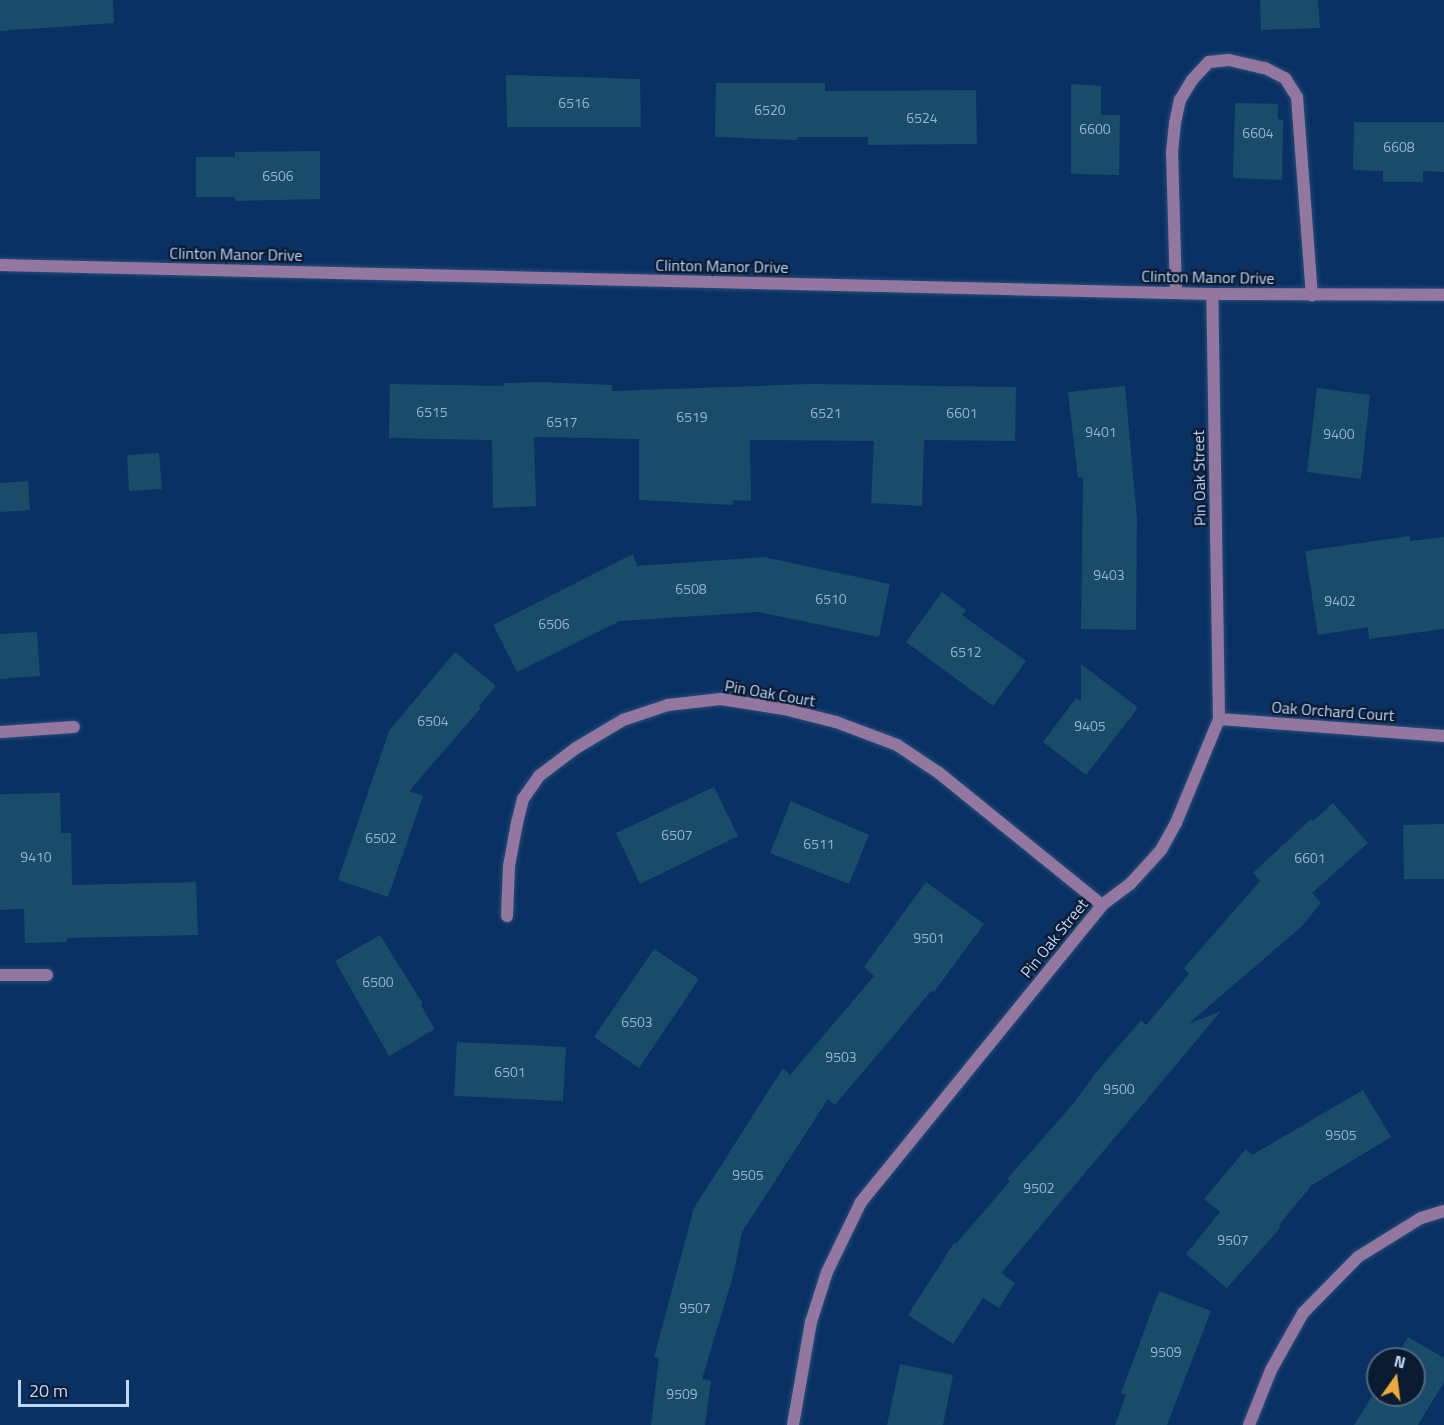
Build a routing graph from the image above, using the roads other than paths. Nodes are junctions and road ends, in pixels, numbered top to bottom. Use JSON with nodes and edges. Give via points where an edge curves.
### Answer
{"nodes":[{"id":1,"x":0,"y":265,"type":"edge"},
{"id":2,"x":1176,"y":293,"type":"junction"},
{"id":3,"x":1212,"y":294,"type":"junction"},
{"id":4,"x":1312,"y":295,"type":"junction"},
{"id":5,"x":1444,"y":295,"type":"edge"},
{"id":6,"x":1219,"y":719,"type":"junction"},
{"id":7,"x":74,"y":727,"type":"dead end"},
{"id":8,"x":0,"y":732,"type":"edge"},
{"id":9,"x":1444,"y":736,"type":"edge"},
{"id":10,"x":1102,"y":905,"type":"junction"},
{"id":11,"x":507,"y":916,"type":"dead end"},
{"id":12,"x":0,"y":975,"type":"edge"},
{"id":13,"x":47,"y":975,"type":"dead end"},
{"id":14,"x":1444,"y":1211,"type":"edge"},
{"id":15,"x":794,"y":1425,"type":"edge"},
{"id":16,"x":1249,"y":1425,"type":"edge"}],
"edges":[{"from":1,"to":2,"type":"street","name":"Clinton Manor Drive"},
{"from":2,"to":3,"type":"street","name":"Clinton Manor Drive"},
{"from":2,"to":4,"type":"street","via":[[1174,123],[1180,100],[1192,80],[1209,62],[1229,60],[1265,68],[1285,78],[1297,97]]},
{"from":3,"to":4,"type":"street","name":"Clinton Manor Drive"},
{"from":3,"to":6,"type":"street","name":"Pin Oak Street"},
{"from":4,"to":5,"type":"street","name":"Clinton Manor Drive"},
{"from":6,"to":9,"type":"street","name":"Oak Orchard Court"},
{"from":6,"to":10,"type":"street","name":"Pin Oak Street","via":[[1161,850],[1131,883]]},
{"from":7,"to":8,"type":"street"},
{"from":10,"to":11,"type":"street","name":"Pin Oak Court","via":[[939,773],[897,745],[836,722],[721,699],[668,705],[623,720],[539,776],[524,799],[518,823],[509,866]]},
{"from":10,"to":15,"type":"street","name":"Pin Oak Street","via":[[861,1202],[827,1272],[811,1322]]},
{"from":12,"to":13,"type":"street"},
{"from":14,"to":16,"type":"street","via":[[1421,1218],[1358,1257],[1303,1313],[1271,1371]]}]}
